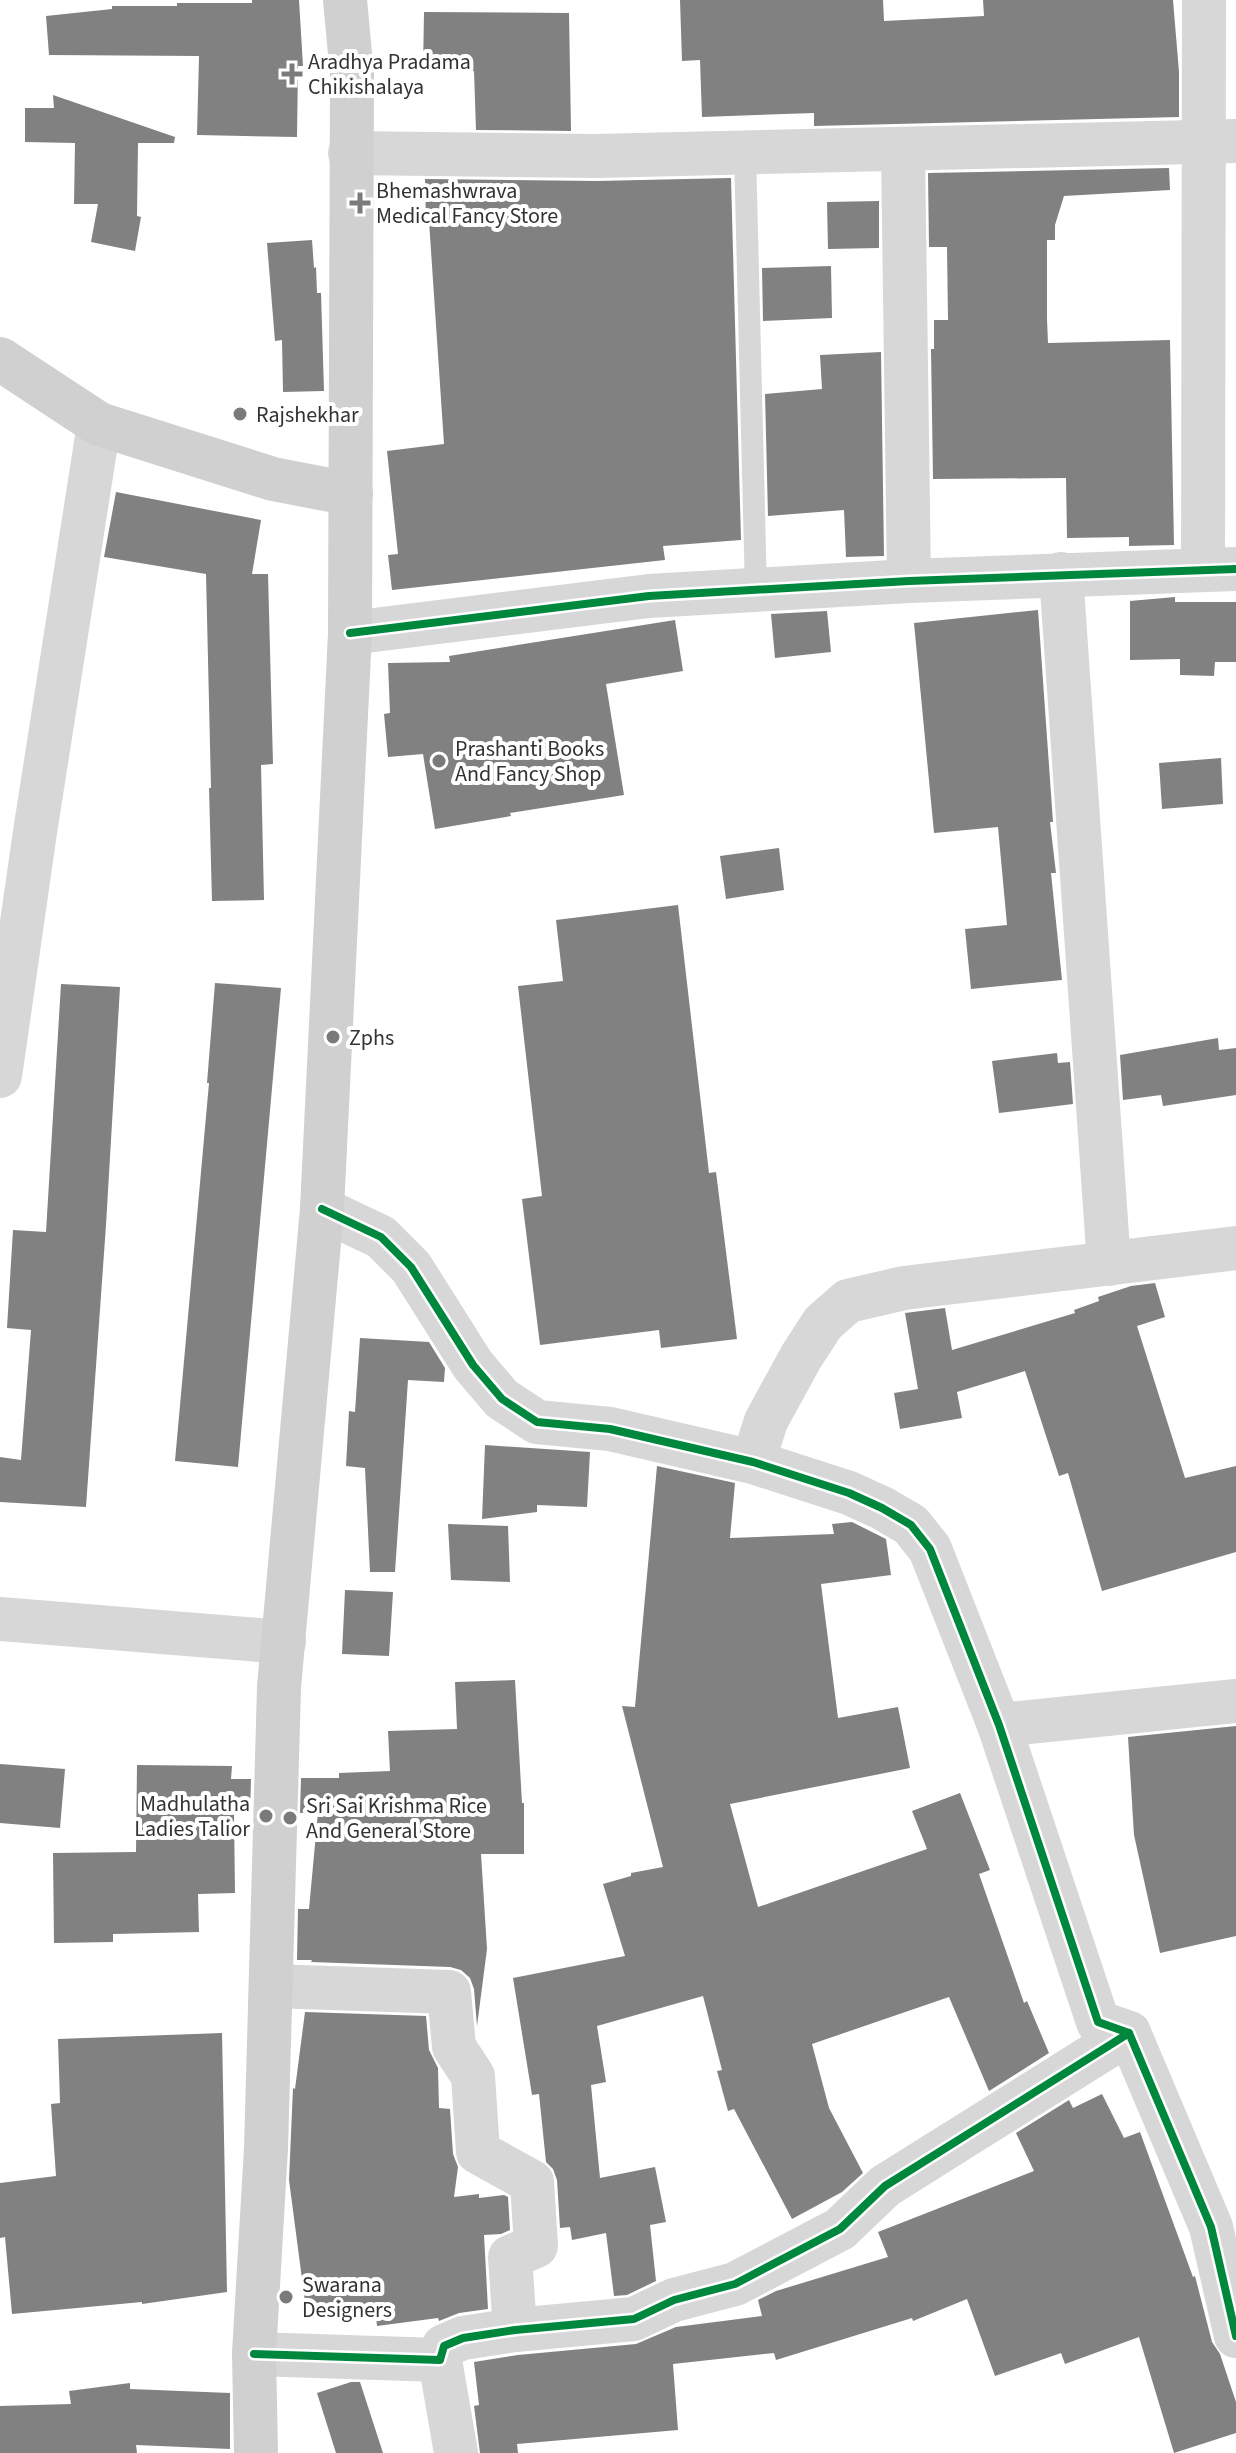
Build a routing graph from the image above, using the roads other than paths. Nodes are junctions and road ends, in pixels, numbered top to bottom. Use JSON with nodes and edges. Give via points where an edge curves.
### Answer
{"nodes":[{"id":1,"x":345,"y":0,"type":"edge"},
{"id":2,"x":1204,"y":0,"type":"edge"},
{"id":3,"x":1219,"y":142,"type":"edge"},
{"id":4,"x":903,"y":150,"type":"junction"},
{"id":5,"x":350,"y":153,"type":"junction"},
{"id":6,"x":745,"y":153,"type":"junction"},
{"id":7,"x":0,"y":359,"type":"edge"},
{"id":8,"x":99,"y":424,"type":"junction"},
{"id":9,"x":351,"y":494,"type":"junction"},
{"id":10,"x":1219,"y":569,"type":"edge"},
{"id":11,"x":1061,"y":574,"type":"junction"},
{"id":12,"x":909,"y":581,"type":"junction"},
{"id":13,"x":756,"y":591,"type":"junction"},
{"id":14,"x":350,"y":633,"type":"junction"},
{"id":15,"x":18,"y":830,"type":"edge"},
{"id":16,"x":0,"y":1076,"type":"edge"},
{"id":17,"x":322,"y":1209,"type":"junction"},
{"id":18,"x":1236,"y":1248,"type":"edge"},
{"id":19,"x":1109,"y":1264,"type":"junction"},
{"id":20,"x":753,"y":1462,"type":"junction"},
{"id":21,"x":0,"y":1619,"type":"edge"},
{"id":22,"x":284,"y":1642,"type":"junction"},
{"id":23,"x":1236,"y":1701,"type":"edge"},
{"id":24,"x":999,"y":1725,"type":"junction"},
{"id":25,"x":271,"y":1986,"type":"junction"},
{"id":26,"x":1129,"y":2033,"type":"junction"},
{"id":27,"x":515,"y":2330,"type":"junction"},
{"id":28,"x":1236,"y":2336,"type":"edge"},
{"id":29,"x":254,"y":2354,"type":"junction"},
{"id":30,"x":440,"y":2360,"type":"junction"},
{"id":31,"x":256,"y":2453,"type":"edge"},
{"id":32,"x":456,"y":2453,"type":"edge"}],
"edges":[{"from":1,"to":5,"type":"main road","via":[[352,75]]},
{"from":2,"to":3,"type":"street"},
{"from":3,"to":4,"type":"street"},
{"from":3,"to":10,"type":"street"},
{"from":4,"to":6,"type":"street"},
{"from":4,"to":12,"type":"street"},
{"from":5,"to":6,"type":"street"},
{"from":5,"to":9,"type":"main road"},
{"from":6,"to":13,"type":"lane"},
{"from":7,"to":8,"type":"main road"},
{"from":8,"to":9,"type":"main road","via":[[273,479]]},
{"from":8,"to":15,"type":"street"},
{"from":9,"to":14,"type":"main road"},
{"from":10,"to":11,"type":"street"},
{"from":11,"to":12,"type":"street"},
{"from":11,"to":19,"type":"street"},
{"from":12,"to":13,"type":"street"},
{"from":13,"to":14,"type":"street","via":[[649,596]]},
{"from":14,"to":17,"type":"main road"},
{"from":15,"to":16,"type":"street"},
{"from":17,"to":20,"type":"street","via":[[381,1237],[411,1267],[473,1365],[502,1399],[537,1422],[610,1429]]},
{"from":17,"to":22,"type":"main road"},
{"from":18,"to":19,"type":"street"},
{"from":19,"to":20,"type":"street","via":[[904,1288],[848,1301],[823,1323],[801,1357],[766,1421]]},
{"from":20,"to":24,"type":"street","via":[[849,1493],[911,1525],[930,1549]]},
{"from":21,"to":22,"type":"street"},
{"from":22,"to":25,"type":"main road"},
{"from":23,"to":24,"type":"street"},
{"from":24,"to":26,"type":"street","via":[[1098,2022]]},
{"from":25,"to":27,"type":"street","via":[[449,1992],[454,2047],[473,2076],[478,2152],[532,2182],[536,2246],[510,2257]]},
{"from":25,"to":29,"type":"main road"},
{"from":26,"to":27,"type":"street","via":[[885,2186],[840,2229],[735,2284],[674,2300],[634,2319]]},
{"from":26,"to":28,"type":"street","via":[[1211,2227]]},
{"from":27,"to":30,"type":"street","via":[[463,2338],[444,2346]]},
{"from":29,"to":30,"type":"street"},
{"from":29,"to":31,"type":"main road"},
{"from":30,"to":32,"type":"street"}]}
